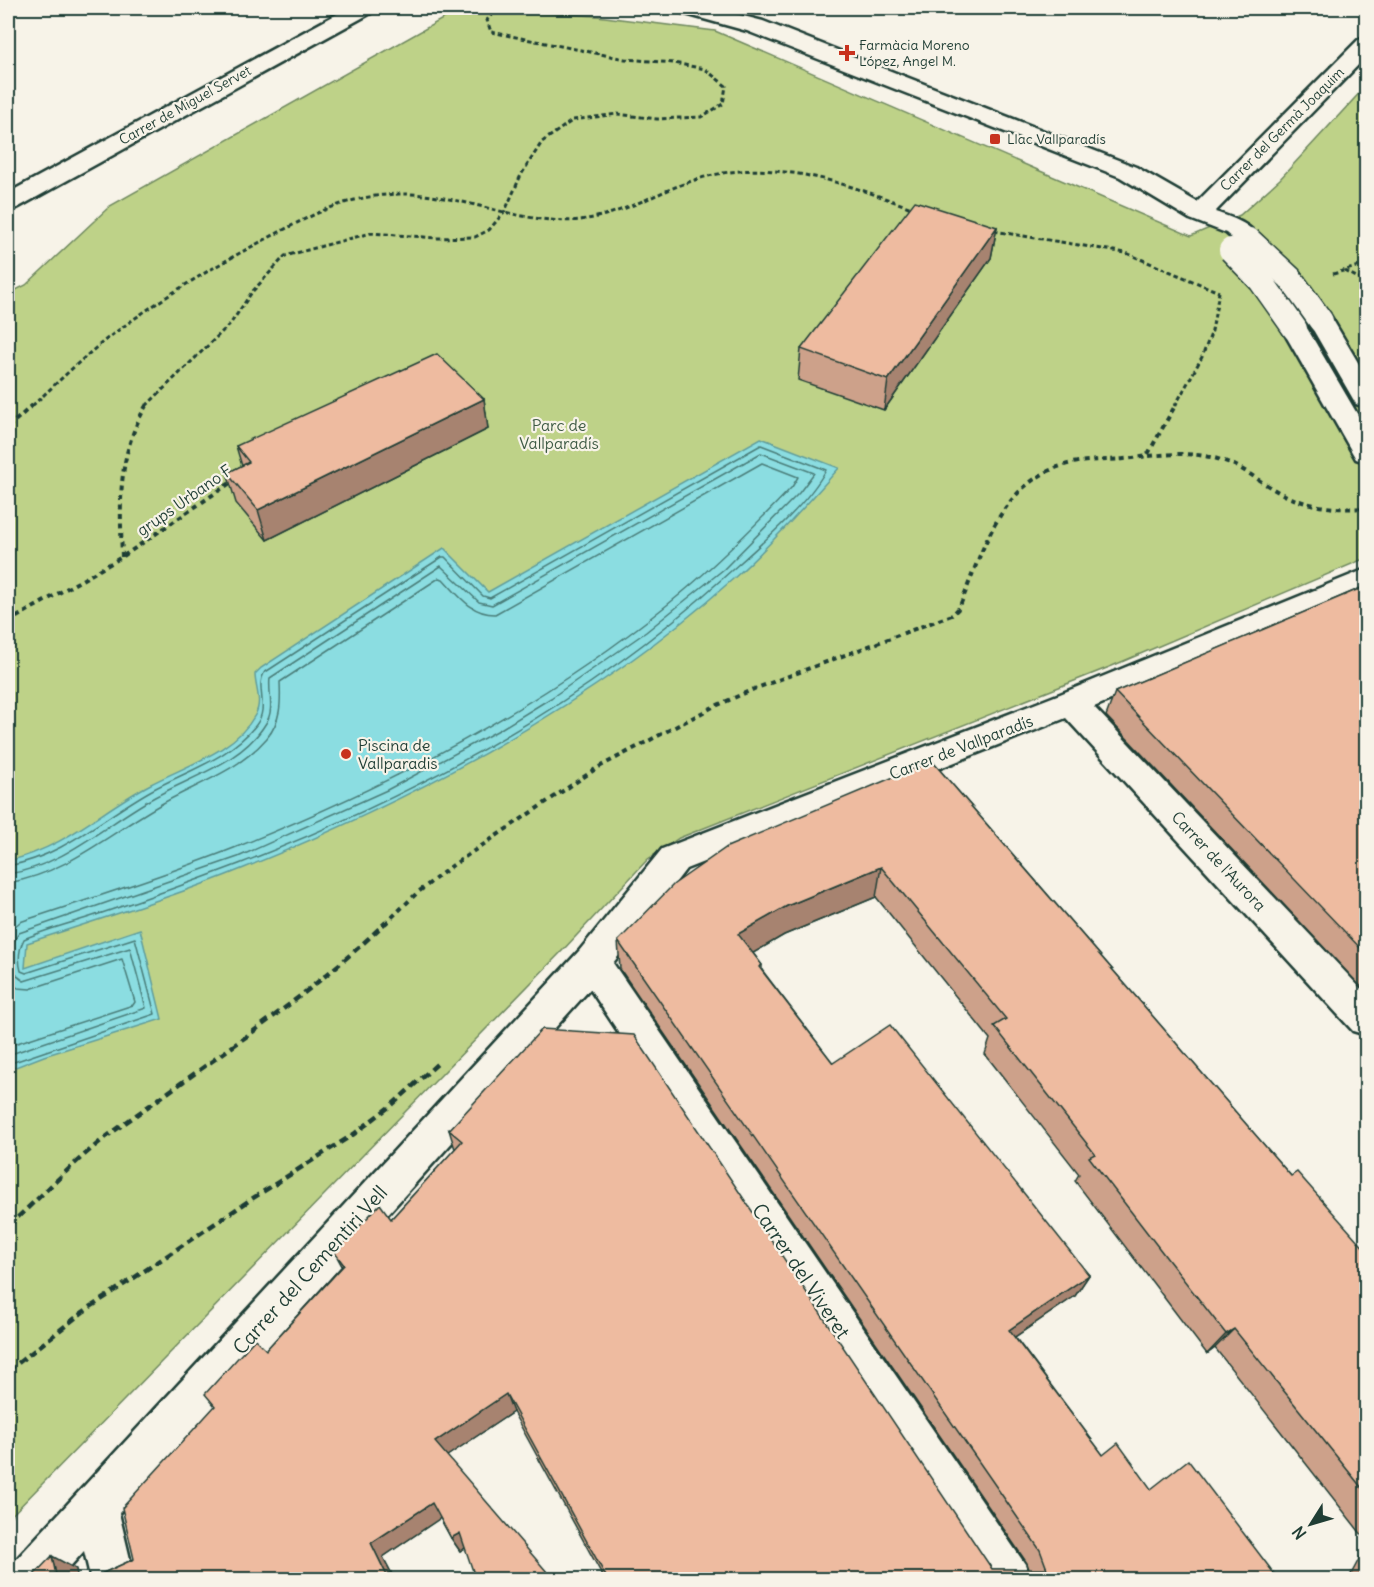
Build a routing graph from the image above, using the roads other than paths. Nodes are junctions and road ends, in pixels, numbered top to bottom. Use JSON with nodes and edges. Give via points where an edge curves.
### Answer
{"nodes":[{"id":1,"x":363,"y":8,"type":"edge"},
{"id":2,"x":690,"y":8,"type":"edge"},
{"id":3,"x":1366,"y":45,"type":"edge"},
{"id":4,"x":8,"y":203,"type":"edge"},
{"id":5,"x":1199,"y":214,"type":"junction"},
{"id":6,"x":1238,"y":243,"type":"junction"},
{"id":7,"x":1366,"y":398,"type":"edge"},
{"id":8,"x":1366,"y":452,"type":"edge"},
{"id":9,"x":1366,"y":580,"type":"edge"},
{"id":10,"x":1071,"y":704,"type":"junction"},
{"id":11,"x":592,"y":962,"type":"junction"},
{"id":12,"x":1366,"y":1019,"type":"edge"},
{"id":13,"x":95,"y":1505,"type":"junction"},
{"id":14,"x":28,"y":1580,"type":"edge"},
{"id":15,"x":113,"y":1580,"type":"edge"},
{"id":16,"x":1009,"y":1580,"type":"edge"}],
"edges":[{"from":1,"to":4,"type":"street","name":"Carrer de Miguel Servet"},
{"from":2,"to":5,"type":"street","via":[[755,26],[1128,172]]},
{"from":3,"to":5,"type":"street","name":"Carrer del Germà Joaquim"},
{"from":5,"to":6,"type":"street","via":[[1214,236]]},
{"from":6,"to":7,"type":"street","bridge":true,"via":[[1290,278],[1321,321]]},
{"from":6,"to":8,"type":"street","bridge":true,"via":[[1295,329]]},
{"from":9,"to":10,"type":"street","name":"Carrer de Vallparadís"},
{"from":10,"to":11,"type":"street","name":"Carrer de Vallparadís","via":[[674,859]]},
{"from":10,"to":12,"type":"street","name":"Carrer de l'Aurora"},
{"from":11,"to":13,"type":"street","name":"Carrer del Cementiri Vell"},
{"from":11,"to":16,"type":"street","name":"Carrer del Viveret"},
{"from":13,"to":14,"type":"street","name":"Carrer del Cementiri Vell"},
{"from":13,"to":15,"type":"street"}]}
